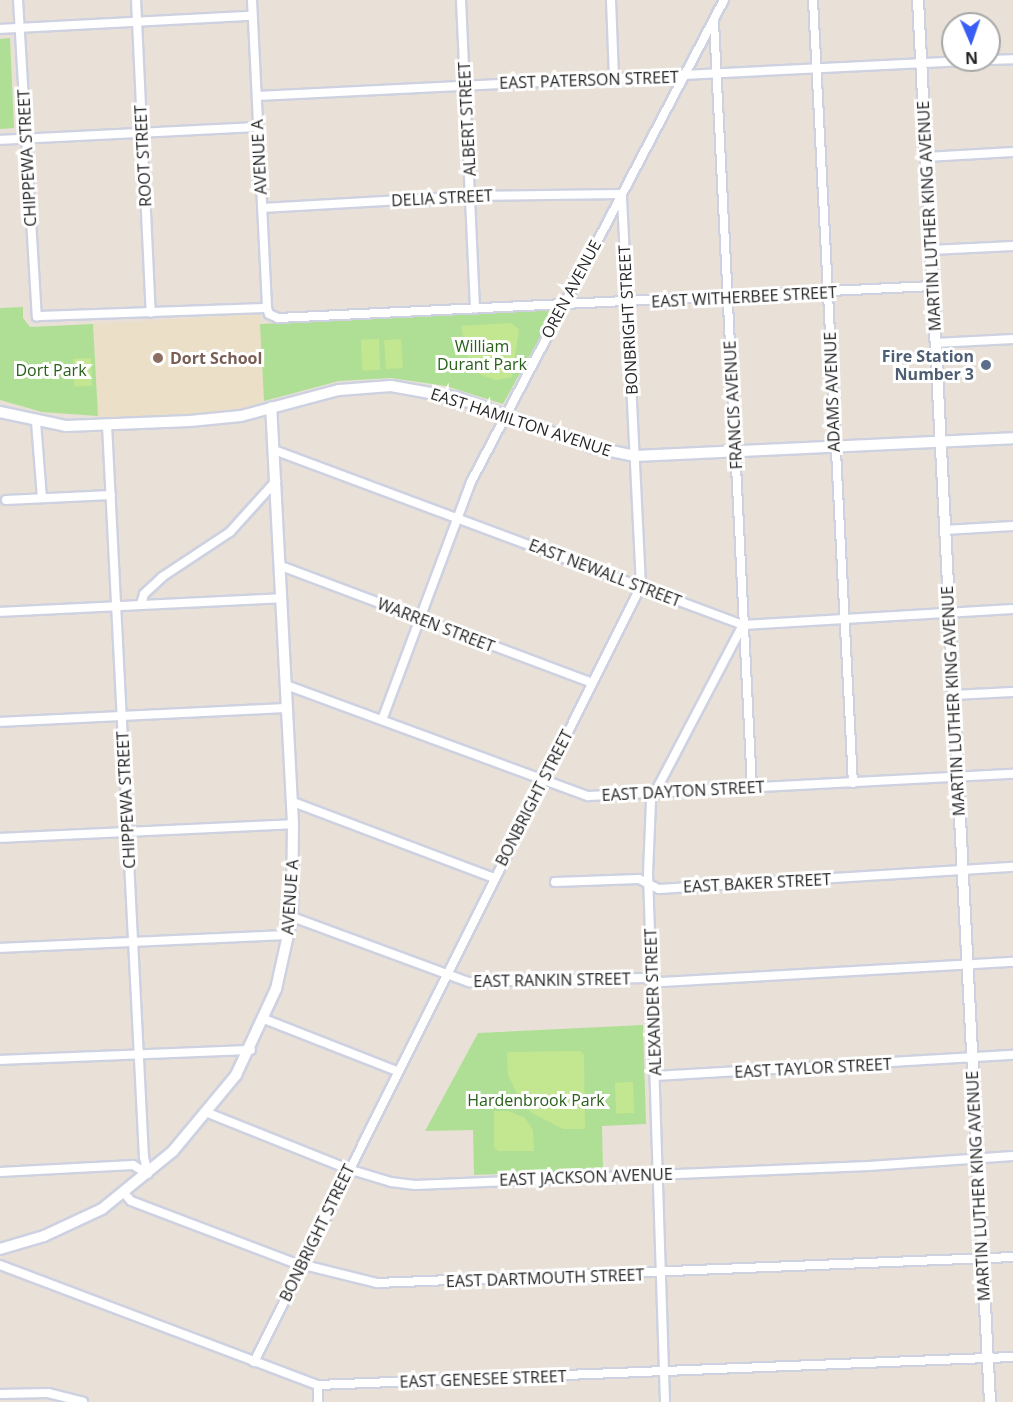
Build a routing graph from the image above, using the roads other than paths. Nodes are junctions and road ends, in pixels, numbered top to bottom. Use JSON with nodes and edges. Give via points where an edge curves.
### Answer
{"nodes":[{"id":1,"x":18,"y":0,"type":"edge"},
{"id":2,"x":136,"y":0,"type":"edge"},
{"id":3,"x":252,"y":0,"type":"edge"},
{"id":4,"x":461,"y":0,"type":"edge"},
{"id":5,"x":611,"y":0,"type":"edge"},
{"id":6,"x":724,"y":0,"type":"edge"},
{"id":7,"x":813,"y":0,"type":"edge"},
{"id":8,"x":918,"y":0,"type":"edge"},
{"id":9,"x":252,"y":16,"type":"junction"},
{"id":10,"x":714,"y":21,"type":"junction"},
{"id":11,"x":137,"y":22,"type":"junction"},
{"id":12,"x":0,"y":28,"type":"edge"},
{"id":13,"x":20,"y":28,"type":"junction"},
{"id":14,"x":941,"y":62,"type":"edge"},
{"id":15,"x":921,"y":63,"type":"junction"},
{"id":16,"x":817,"y":70,"type":"junction"},
{"id":17,"x":717,"y":75,"type":"junction"},
{"id":18,"x":683,"y":76,"type":"junction"},
{"id":19,"x":615,"y":78,"type":"junction"},
{"id":20,"x":465,"y":85,"type":"junction"},
{"id":21,"x":257,"y":96,"type":"junction"},
{"id":22,"x":258,"y":127,"type":"junction"},
{"id":23,"x":142,"y":133,"type":"junction"},
{"id":24,"x":26,"y":139,"type":"junction"},
{"id":25,"x":0,"y":140,"type":"edge"},
{"id":26,"x":1013,"y":152,"type":"edge"},
{"id":27,"x":926,"y":157,"type":"junction"},
{"id":28,"x":622,"y":194,"type":"junction"},
{"id":29,"x":471,"y":196,"type":"junction"},
{"id":30,"x":262,"y":208,"type":"junction"},
{"id":31,"x":1013,"y":246,"type":"edge"},
{"id":32,"x":931,"y":250,"type":"junction"},
{"id":33,"x":932,"y":286,"type":"junction"},
{"id":34,"x":828,"y":293,"type":"junction"},
{"id":35,"x":728,"y":298,"type":"junction"},
{"id":36,"x":627,"y":302,"type":"junction"},
{"id":37,"x":562,"y":304,"type":"junction"},
{"id":38,"x":475,"y":309,"type":"junction"},
{"id":39,"x":268,"y":311,"type":"junction"},
{"id":40,"x":151,"y":313,"type":"junction"},
{"id":41,"x":37,"y":316,"type":"joint"},
{"id":42,"x":1013,"y":339,"type":"edge"},
{"id":43,"x":935,"y":343,"type":"junction"},
{"id":44,"x":271,"y":408,"type":"junction"},
{"id":45,"x":0,"y":412,"type":"edge"},
{"id":46,"x":506,"y":416,"type":"junction"},
{"id":47,"x":36,"y":422,"type":"junction"},
{"id":48,"x":107,"y":426,"type":"junction"},
{"id":49,"x":1013,"y":438,"type":"edge"},
{"id":50,"x":940,"y":442,"type":"junction"},
{"id":51,"x":834,"y":447,"type":"junction"},
{"id":52,"x":274,"y":450,"type":"junction"},
{"id":53,"x":735,"y":452,"type":"junction"},
{"id":54,"x":635,"y":456,"type":"junction"},
{"id":55,"x":276,"y":481,"type":"junction"},
{"id":56,"x":111,"y":495,"type":"junction"},
{"id":57,"x":42,"y":498,"type":"junction"},
{"id":58,"x":6,"y":500,"type":"dead end"},
{"id":59,"x":458,"y":518,"type":"junction"},
{"id":60,"x":1013,"y":526,"type":"edge"},
{"id":61,"x":944,"y":530,"type":"junction"},
{"id":62,"x":281,"y":566,"type":"junction"},
{"id":63,"x":640,"y":586,"type":"junction"},
{"id":64,"x":282,"y":597,"type":"junction"},
{"id":65,"x":141,"y":604,"type":"junction"},
{"id":66,"x":117,"y":606,"type":"junction"},
{"id":67,"x":1013,"y":609,"type":"edge"},
{"id":68,"x":0,"y":612,"type":"edge"},
{"id":69,"x":948,"y":612,"type":"junction"},
{"id":70,"x":420,"y":619,"type":"junction"},
{"id":71,"x":844,"y":619,"type":"junction"},
{"id":72,"x":743,"y":625,"type":"junction"},
{"id":73,"x":592,"y":683,"type":"junction"},
{"id":74,"x":286,"y":685,"type":"junction"},
{"id":75,"x":1013,"y":692,"type":"edge"},
{"id":76,"x":952,"y":695,"type":"junction"},
{"id":77,"x":288,"y":708,"type":"junction"},
{"id":78,"x":122,"y":717,"type":"junction"},
{"id":79,"x":382,"y":720,"type":"junction"},
{"id":80,"x":0,"y":722,"type":"edge"},
{"id":81,"x":1013,"y":774,"type":"edge"},
{"id":82,"x":956,"y":777,"type":"junction"},
{"id":83,"x":544,"y":781,"type":"junction"},
{"id":84,"x":853,"y":783,"type":"junction"},
{"id":85,"x":752,"y":788,"type":"junction"},
{"id":86,"x":655,"y":793,"type":"junction"},
{"id":87,"x":293,"y":802,"type":"junction"},
{"id":88,"x":293,"y":824,"type":"junction"},
{"id":89,"x":128,"y":832,"type":"junction"},
{"id":90,"x":0,"y":838,"type":"edge"},
{"id":91,"x":1013,"y":867,"type":"edge"},
{"id":92,"x":961,"y":871,"type":"junction"},
{"id":93,"x":494,"y":878,"type":"junction"},
{"id":94,"x":555,"y":882,"type":"dead end"},
{"id":95,"x":649,"y":884,"type":"junction"},
{"id":96,"x":292,"y":917,"type":"junction"},
{"id":97,"x":288,"y":935,"type":"junction"},
{"id":98,"x":133,"y":941,"type":"junction"},
{"id":99,"x":0,"y":948,"type":"edge"},
{"id":100,"x":1013,"y":962,"type":"edge"},
{"id":101,"x":966,"y":964,"type":"junction"},
{"id":102,"x":446,"y":975,"type":"junction"},
{"id":103,"x":652,"y":978,"type":"junction"},
{"id":104,"x":264,"y":1020,"type":"junction"},
{"id":105,"x":250,"y":1050,"type":"junction"},
{"id":106,"x":138,"y":1054,"type":"junction"},
{"id":107,"x":1013,"y":1055,"type":"edge"},
{"id":108,"x":971,"y":1057,"type":"junction"},
{"id":109,"x":0,"y":1060,"type":"edge"},
{"id":110,"x":397,"y":1071,"type":"junction"},
{"id":111,"x":655,"y":1076,"type":"junction"},
{"id":112,"x":208,"y":1113,"type":"junction"},
{"id":113,"x":1013,"y":1156,"type":"edge"},
{"id":114,"x":977,"y":1158,"type":"junction"},
{"id":115,"x":348,"y":1169,"type":"junction"},
{"id":116,"x":0,"y":1172,"type":"edge"},
{"id":117,"x":148,"y":1174,"type":"junction"},
{"id":118,"x":657,"y":1175,"type":"junction"},
{"id":119,"x":125,"y":1194,"type":"junction"},
{"id":120,"x":0,"y":1249,"type":"edge"},
{"id":121,"x":1013,"y":1257,"type":"edge"},
{"id":122,"x":982,"y":1258,"type":"junction"},
{"id":123,"x":302,"y":1263,"type":"junction"},
{"id":124,"x":0,"y":1265,"type":"edge"},
{"id":125,"x":660,"y":1274,"type":"junction"},
{"id":126,"x":1013,"y":1357,"type":"edge"},
{"id":127,"x":987,"y":1359,"type":"junction"},
{"id":128,"x":254,"y":1362,"type":"junction"},
{"id":129,"x":664,"y":1372,"type":"junction"},
{"id":130,"x":318,"y":1385,"type":"junction"},
{"id":131,"x":0,"y":1394,"type":"edge"},
{"id":132,"x":83,"y":1402,"type":"edge"},
{"id":133,"x":318,"y":1402,"type":"edge"},
{"id":134,"x":665,"y":1402,"type":"edge"},
{"id":135,"x":990,"y":1402,"type":"edge"}],
"edges":[{"from":1,"to":13,"type":"street","name":"CHIPPEWA STREET"},
{"from":2,"to":11,"type":"street","name":"ROOT STREET"},
{"from":3,"to":9,"type":"street","name":"AVENUE A"},
{"from":4,"to":20,"type":"street","name":"ALBERT STREET"},
{"from":5,"to":19,"type":"street"},
{"from":6,"to":10,"type":"street","name":"OREN AVENUE"},
{"from":7,"to":16,"type":"street","name":"ADAMS AVENUE"},
{"from":8,"to":15,"type":"street","name":"MARTIN LUTHER KING AVENUE"},
{"from":9,"to":11,"type":"street"},
{"from":9,"to":21,"type":"street","name":"AVENUE A"},
{"from":10,"to":17,"type":"street","name":"FRANCIS AVENUE"},
{"from":10,"to":18,"type":"street","name":"OREN AVENUE"},
{"from":11,"to":13,"type":"street"},
{"from":11,"to":23,"type":"street","name":"ROOT STREET"},
{"from":12,"to":13,"type":"street"},
{"from":13,"to":24,"type":"street","name":"CHIPPEWA STREET"},
{"from":14,"to":15,"type":"street","name":"EAST PATERSON STREET"},
{"from":15,"to":16,"type":"street","name":"EAST PATERSON STREET"},
{"from":15,"to":27,"type":"street","name":"MARTIN LUTHER KING AVENUE"},
{"from":16,"to":17,"type":"street","name":"EAST PATERSON STREET"},
{"from":16,"to":34,"type":"street","name":"ADAMS AVENUE"},
{"from":17,"to":18,"type":"street","name":"EAST PATERSON STREET"},
{"from":17,"to":35,"type":"street","name":"FRANCIS AVENUE"},
{"from":18,"to":19,"type":"street","name":"EAST PATERSON STREET"},
{"from":18,"to":28,"type":"street","name":"OREN AVENUE"},
{"from":19,"to":20,"type":"street","name":"EAST PATERSON STREET"},
{"from":20,"to":21,"type":"street","name":"EAST PATERSON STREET"},
{"from":20,"to":29,"type":"street","name":"ALBERT STREET"},
{"from":21,"to":22,"type":"street","name":"AVENUE A"},
{"from":22,"to":23,"type":"street"},
{"from":22,"to":30,"type":"street","name":"AVENUE A"},
{"from":23,"to":24,"type":"street"},
{"from":23,"to":40,"type":"street","name":"ROOT STREET"},
{"from":24,"to":25,"type":"street"},
{"from":24,"to":41,"type":"street","name":"CHIPPEWA STREET"},
{"from":26,"to":27,"type":"street"},
{"from":27,"to":32,"type":"street","name":"MARTIN LUTHER KING AVENUE"},
{"from":28,"to":29,"type":"street","name":"DELIA STREET"},
{"from":28,"to":36,"type":"street","name":"BONBRIGHT STREET"},
{"from":28,"to":37,"type":"street","name":"OREN AVENUE"},
{"from":29,"to":30,"type":"street","name":"DELIA STREET"},
{"from":29,"to":38,"type":"street","name":"ALBERT STREET"},
{"from":30,"to":39,"type":"street","name":"AVENUE A"},
{"from":31,"to":32,"type":"street"},
{"from":32,"to":33,"type":"street","name":"MARTIN LUTHER KING AVENUE"},
{"from":33,"to":34,"type":"street","name":"EAST WITHERBEE STREET"},
{"from":33,"to":43,"type":"street","name":"MARTIN LUTHER KING AVENUE"},
{"from":34,"to":35,"type":"street","name":"EAST WITHERBEE STREET"},
{"from":34,"to":51,"type":"street","name":"ADAMS AVENUE"},
{"from":35,"to":36,"type":"street","name":"EAST WITHERBEE STREET"},
{"from":35,"to":53,"type":"street","name":"FRANCIS AVENUE"},
{"from":36,"to":37,"type":"street","name":"EAST WITHERBEE STREET"},
{"from":36,"to":54,"type":"street","name":"BONBRIGHT STREET"},
{"from":37,"to":38,"type":"street","name":"EAST WITHERBEE STREET"},
{"from":37,"to":46,"type":"street","name":"OREN AVENUE"},
{"from":38,"to":39,"type":"street","name":"EAST WITHERBEE STREET","via":[[278,318]]},
{"from":39,"to":40,"type":"street","name":"EAST WITHERBEE STREET"},
{"from":40,"to":41,"type":"street","name":"EAST WITHERBEE STREET"},
{"from":42,"to":43,"type":"street"},
{"from":43,"to":50,"type":"street","name":"MARTIN LUTHER KING AVENUE"},
{"from":44,"to":46,"type":"street","name":"EAST HAMILTON AVENUE","via":[[339,390],[392,386],[441,393]]},
{"from":44,"to":48,"type":"street","name":"EAST HAMILTON AVENUE","via":[[225,418]]},
{"from":44,"to":52,"type":"street","name":"AVENUE A"},
{"from":45,"to":47,"type":"street","name":"EAST HAMILTON AVENUE"},
{"from":46,"to":54,"type":"street","name":"EAST HAMILTON AVENUE","via":[[592,447]]},
{"from":46,"to":59,"type":"street","name":"OREN AVENUE","via":[[471,482]]},
{"from":47,"to":48,"type":"street","name":"EAST HAMILTON AVENUE"},
{"from":47,"to":57,"type":"street"},
{"from":48,"to":56,"type":"street","name":"CHIPPEWA STREET"},
{"from":49,"to":50,"type":"street","name":"EAST HAMILTON AVENUE"},
{"from":50,"to":51,"type":"street","name":"EAST HAMILTON AVENUE"},
{"from":50,"to":61,"type":"street","name":"MARTIN LUTHER KING AVENUE"},
{"from":51,"to":53,"type":"street","name":"EAST HAMILTON AVENUE"},
{"from":51,"to":71,"type":"street","name":"ADAMS AVENUE"},
{"from":52,"to":55,"type":"street","name":"AVENUE A"},
{"from":52,"to":59,"type":"street","name":"EAST NEWALL STREET"},
{"from":53,"to":54,"type":"street","name":"EAST HAMILTON AVENUE"},
{"from":53,"to":72,"type":"street","name":"FRANCIS AVENUE"},
{"from":54,"to":63,"type":"street","name":"BONBRIGHT STREET"},
{"from":55,"to":62,"type":"street","name":"AVENUE A"},
{"from":55,"to":65,"type":"street","via":[[230,532],[162,577],[144,594]]},
{"from":56,"to":57,"type":"street"},
{"from":56,"to":66,"type":"street","name":"CHIPPEWA STREET"},
{"from":57,"to":58,"type":"street"},
{"from":59,"to":63,"type":"street","name":"EAST NEWALL STREET"},
{"from":59,"to":70,"type":"street","name":"OREN AVENUE"},
{"from":60,"to":61,"type":"street"},
{"from":61,"to":69,"type":"street","name":"MARTIN LUTHER KING AVENUE"},
{"from":62,"to":64,"type":"street","name":"AVENUE A"},
{"from":62,"to":70,"type":"street","name":"WARREN STREET"},
{"from":63,"to":72,"type":"street","name":"EAST NEWALL STREET"},
{"from":63,"to":73,"type":"street","name":"BONBRIGHT STREET"},
{"from":64,"to":65,"type":"street"},
{"from":64,"to":74,"type":"street","name":"AVENUE A"},
{"from":65,"to":66,"type":"street"},
{"from":66,"to":68,"type":"street"},
{"from":66,"to":78,"type":"street","name":"CHIPPEWA STREET"},
{"from":67,"to":69,"type":"street","name":"EAST NEWALL STREET"},
{"from":69,"to":71,"type":"street","name":"EAST NEWALL STREET"},
{"from":69,"to":76,"type":"street","name":"MARTIN LUTHER KING AVENUE"},
{"from":70,"to":73,"type":"street","name":"WARREN STREET"},
{"from":70,"to":79,"type":"street","name":"OREN AVENUE"},
{"from":71,"to":72,"type":"street","name":"EAST NEWALL STREET"},
{"from":71,"to":84,"type":"street","name":"ADAMS AVENUE"},
{"from":72,"to":85,"type":"street","name":"FRANCIS AVENUE"},
{"from":72,"to":86,"type":"street","name":"ALEXANDER STREET"},
{"from":73,"to":83,"type":"street","name":"BONBRIGHT STREET"},
{"from":74,"to":77,"type":"street","name":"AVENUE A"},
{"from":74,"to":79,"type":"street","name":"EAST DAYTON STREET"},
{"from":75,"to":76,"type":"street"},
{"from":76,"to":82,"type":"street","name":"MARTIN LUTHER KING AVENUE"},
{"from":77,"to":78,"type":"street"},
{"from":77,"to":87,"type":"street","name":"AVENUE A"},
{"from":78,"to":80,"type":"street"},
{"from":78,"to":89,"type":"street","name":"CHIPPEWA STREET"},
{"from":79,"to":83,"type":"street","name":"EAST DAYTON STREET"},
{"from":81,"to":82,"type":"street","name":"EAST DAYTON STREET"},
{"from":82,"to":84,"type":"street","name":"EAST DAYTON STREET"},
{"from":82,"to":92,"type":"street","name":"MARTIN LUTHER KING AVENUE"},
{"from":83,"to":86,"type":"street","name":"EAST DAYTON STREET","via":[[588,796]]},
{"from":83,"to":93,"type":"street","name":"BONBRIGHT STREET"},
{"from":84,"to":85,"type":"street","name":"EAST DAYTON STREET"},
{"from":85,"to":86,"type":"street","name":"EAST DAYTON STREET"},
{"from":86,"to":95,"type":"street","name":"ALEXANDER STREET","via":[[651,800]]},
{"from":87,"to":88,"type":"street","name":"AVENUE A"},
{"from":87,"to":93,"type":"street"},
{"from":88,"to":89,"type":"street"},
{"from":88,"to":96,"type":"street","name":"AVENUE A"},
{"from":89,"to":90,"type":"street"},
{"from":89,"to":98,"type":"street","name":"CHIPPEWA STREET"},
{"from":91,"to":92,"type":"street","name":"EAST BAKER STREET"},
{"from":92,"to":95,"type":"street","name":"EAST BAKER STREET","via":[[659,889]]},
{"from":92,"to":101,"type":"street","name":"MARTIN LUTHER KING AVENUE"},
{"from":93,"to":102,"type":"street","name":"BONBRIGHT STREET"},
{"from":94,"to":95,"type":"street","name":"EAST BAKER STREET","via":[[639,879]]},
{"from":95,"to":103,"type":"street","name":"ALEXANDER STREET"},
{"from":96,"to":97,"type":"street","name":"AVENUE A"},
{"from":96,"to":102,"type":"street","name":"EAST RANKIN STREET"},
{"from":97,"to":98,"type":"street"},
{"from":97,"to":104,"type":"street","name":"AVENUE A"},
{"from":98,"to":99,"type":"street"},
{"from":98,"to":106,"type":"street","name":"CHIPPEWA STREET"},
{"from":100,"to":101,"type":"street","name":"EAST RANKIN STREET"},
{"from":101,"to":103,"type":"street","name":"EAST RANKIN STREET","via":[[662,982]]},
{"from":101,"to":108,"type":"street","name":"MARTIN LUTHER KING AVENUE"},
{"from":102,"to":103,"type":"street","name":"EAST RANKIN STREET","via":[[469,982]]},
{"from":102,"to":110,"type":"street","name":"BONBRIGHT STREET"},
{"from":103,"to":111,"type":"street","name":"ALEXANDER STREET"},
{"from":104,"to":105,"type":"street","name":"AVENUE A"},
{"from":104,"to":110,"type":"street"},
{"from":105,"to":106,"type":"street"},
{"from":105,"to":112,"type":"street","name":"AVENUE A"},
{"from":106,"to":109,"type":"street"},
{"from":106,"to":117,"type":"street","name":"CHIPPEWA STREET"},
{"from":107,"to":108,"type":"street","name":"EAST TAYLOR STREET"},
{"from":108,"to":111,"type":"street","name":"EAST TAYLOR STREET"},
{"from":108,"to":114,"type":"street","name":"MARTIN LUTHER KING AVENUE"},
{"from":110,"to":115,"type":"street","name":"BONBRIGHT STREET"},
{"from":111,"to":118,"type":"street","name":"ALEXANDER STREET"},
{"from":112,"to":115,"type":"street","name":"EAST JACKSON AVENUE"},
{"from":112,"to":117,"type":"street","name":"AVENUE A"},
{"from":113,"to":114,"type":"street","name":"EAST JACKSON AVENUE"},
{"from":114,"to":118,"type":"street","name":"EAST JACKSON AVENUE"},
{"from":114,"to":122,"type":"street","name":"MARTIN LUTHER KING AVENUE"},
{"from":115,"to":118,"type":"street","name":"EAST JACKSON AVENUE","via":[[415,1185]]},
{"from":115,"to":123,"type":"street","name":"BONBRIGHT STREET"},
{"from":116,"to":117,"type":"street","via":[[133,1165]]},
{"from":117,"to":119,"type":"street","name":"AVENUE A"},
{"from":118,"to":125,"type":"street","name":"ALEXANDER STREET"},
{"from":119,"to":120,"type":"street","name":"AVENUE A","via":[[81,1220]]},
{"from":119,"to":123,"type":"street","name":"EAST DARTMOUTH STREET","via":[[131,1201]]},
{"from":121,"to":122,"type":"street","name":"EAST DARTMOUTH STREET"},
{"from":122,"to":125,"type":"street","name":"EAST DARTMOUTH STREET"},
{"from":122,"to":127,"type":"street","name":"MARTIN LUTHER KING AVENUE"},
{"from":123,"to":125,"type":"street","name":"EAST DARTMOUTH STREET","via":[[376,1283]]},
{"from":123,"to":128,"type":"street","name":"BONBRIGHT STREET"},
{"from":124,"to":128,"type":"street","name":"EAST GENESEE STREET"},
{"from":125,"to":129,"type":"street","name":"ALEXANDER STREET"},
{"from":126,"to":127,"type":"street","name":"EAST GENESEE STREET"},
{"from":127,"to":129,"type":"street","name":"EAST GENESEE STREET"},
{"from":127,"to":135,"type":"street","name":"MARTIN LUTHER KING AVENUE"},
{"from":128,"to":130,"type":"street","name":"EAST GENESEE STREET"},
{"from":129,"to":130,"type":"street","name":"EAST GENESEE STREET"},
{"from":129,"to":134,"type":"street","name":"ALEXANDER STREET"},
{"from":130,"to":133,"type":"street"},
{"from":131,"to":132,"type":"street","via":[[48,1393]]}]}
